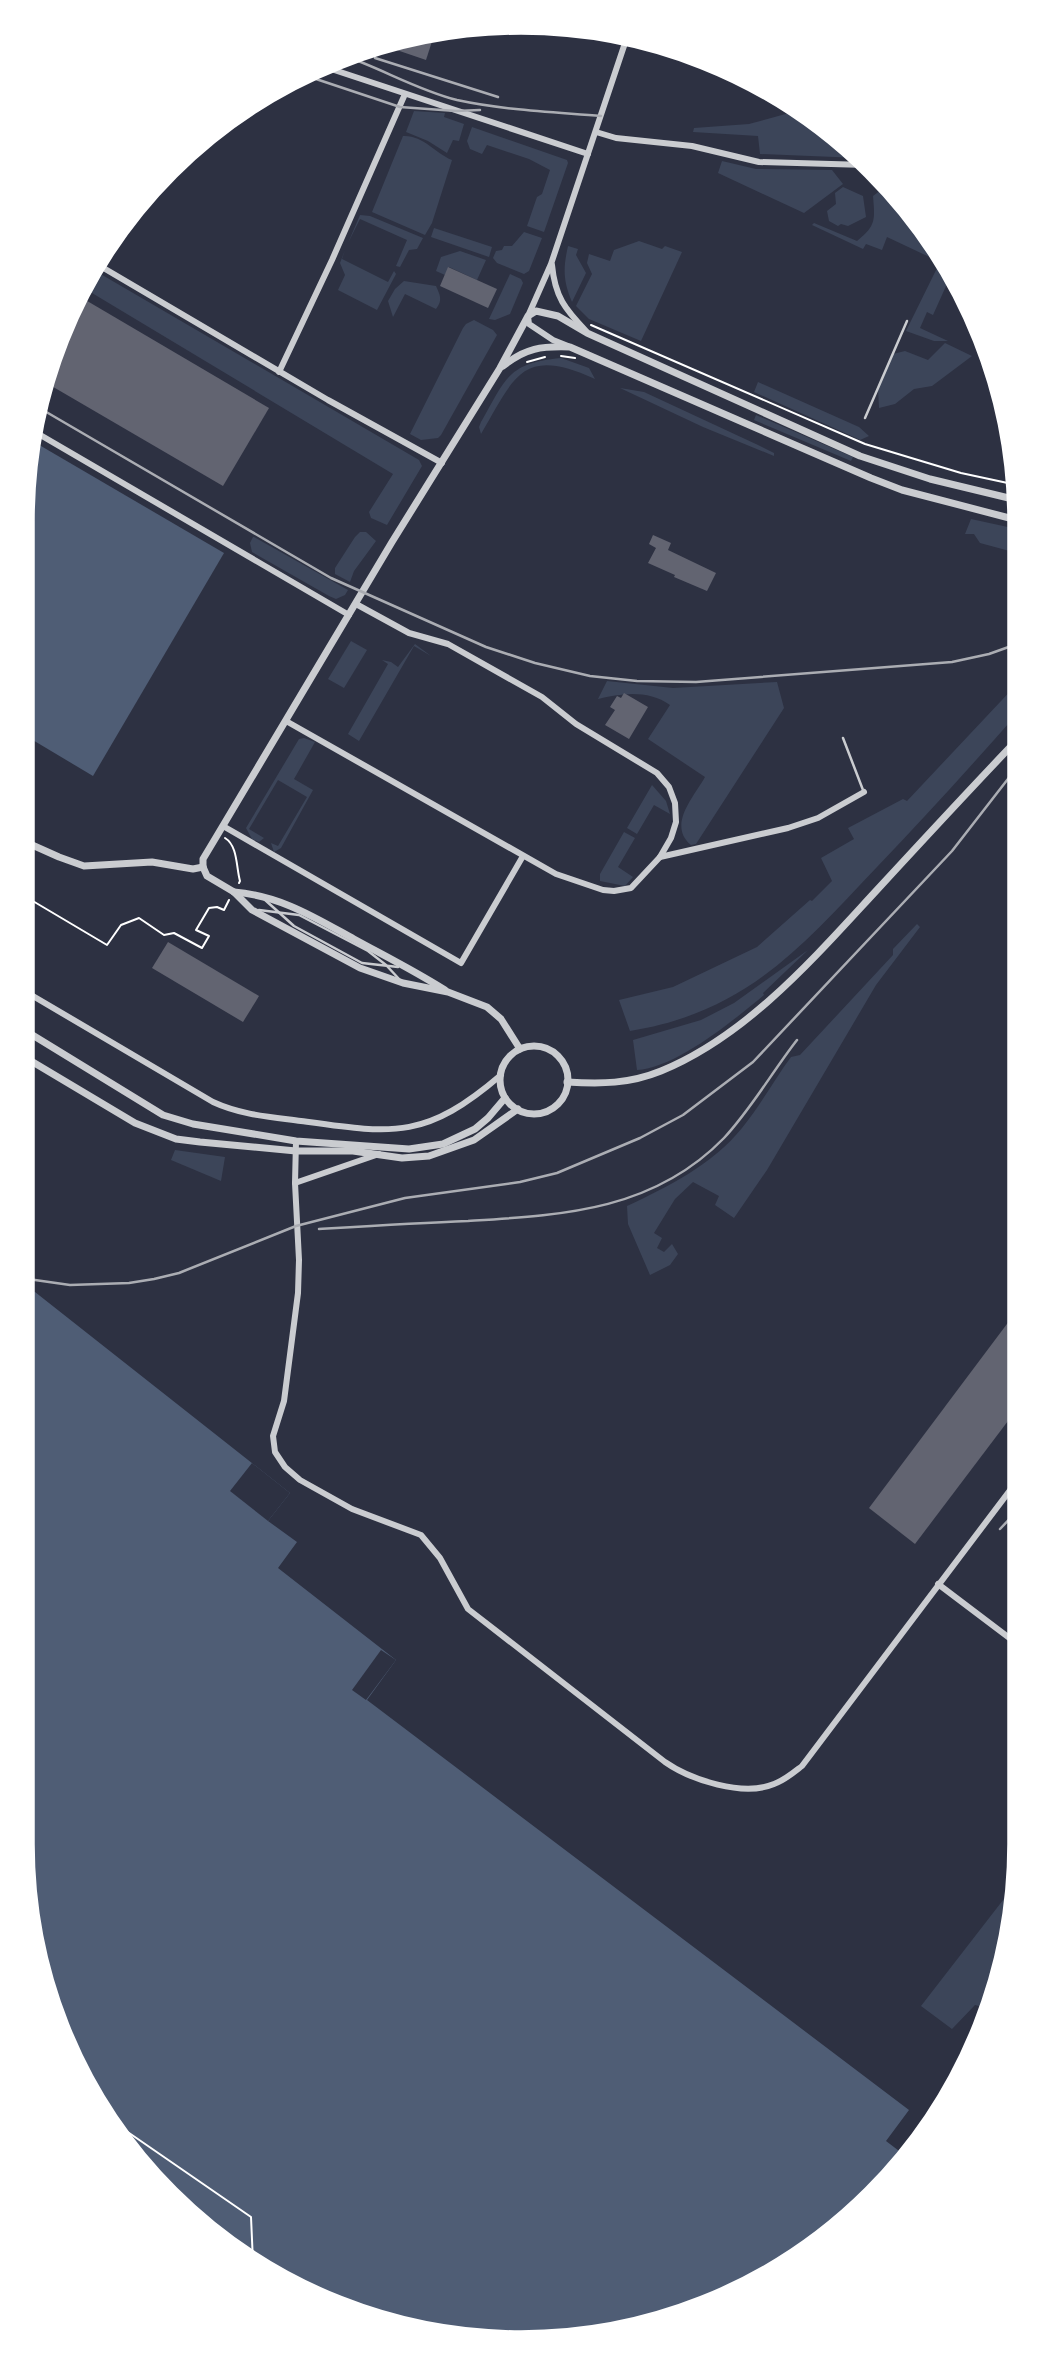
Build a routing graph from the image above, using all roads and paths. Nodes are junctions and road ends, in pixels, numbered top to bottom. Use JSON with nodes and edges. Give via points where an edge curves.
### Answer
{"nodes":[{"id":1,"x":624,"y":45,"type":"edge"},
{"id":2,"x":334,"y":70,"type":"edge"},
{"id":3,"x":405,"y":94,"type":"junction"},
{"id":4,"x":596,"y":132,"type":"junction"},
{"id":5,"x":588,"y":154,"type":"junction"},
{"id":6,"x":854,"y":165,"type":"edge"},
{"id":7,"x":551,"y":264,"type":"junction"},
{"id":8,"x":104,"y":268,"type":"edge"},
{"id":9,"x":528,"y":316,"type":"junction"},
{"id":10,"x":907,"y":321,"type":"dead end"},
{"id":11,"x":592,"y":324,"type":"dead end"},
{"id":12,"x":587,"y":332,"type":"junction"},
{"id":13,"x":570,"y":346,"type":"junction"},
{"id":14,"x":559,"y":356,"type":"dead end"},
{"id":15,"x":545,"y":357,"type":"dead end"},
{"id":16,"x":575,"y":359,"type":"dead end"},
{"id":17,"x":523,"y":363,"type":"dead end"},
{"id":18,"x":500,"y":368,"type":"junction"},
{"id":19,"x":279,"y":372,"type":"junction"},
{"id":20,"x":865,"y":418,"type":"dead end"},
{"id":21,"x":41,"y":436,"type":"edge"},
{"id":22,"x":442,"y":463,"type":"junction"},
{"id":23,"x":1007,"y":483,"type":"edge"},
{"id":24,"x":1008,"y":498,"type":"edge"},
{"id":25,"x":1009,"y":518,"type":"edge"},
{"id":26,"x":356,"y":604,"type":"junction"},
{"id":27,"x":349,"y":615,"type":"junction"},
{"id":28,"x":286,"y":721,"type":"junction"},
{"id":29,"x":842,"y":738,"type":"dead end"},
{"id":30,"x":1009,"y":749,"type":"edge"},
{"id":31,"x":864,"y":792,"type":"joint"},
{"id":32,"x":223,"y":826,"type":"junction"},
{"id":33,"x":33,"y":845,"type":"edge"},
{"id":34,"x":523,"y":856,"type":"junction"},
{"id":35,"x":660,"y":857,"type":"junction"},
{"id":36,"x":203,"y":867,"type":"junction"},
{"id":37,"x":234,"y":892,"type":"junction"},
{"id":38,"x":260,"y":894,"type":"junction"},
{"id":39,"x":33,"y":901,"type":"edge"},
{"id":40,"x":252,"y":910,"type":"junction"},
{"id":41,"x":274,"y":911,"type":"junction"},
{"id":42,"x":209,"y":936,"type":"dead end"},
{"id":43,"x":386,"y":965,"type":"junction"},
{"id":44,"x":411,"y":968,"type":"junction"},
{"id":45,"x":403,"y":984,"type":"junction"},
{"id":46,"x":448,"y":992,"type":"junction"},
{"id":47,"x":33,"y":996,"type":"edge"},
{"id":48,"x":33,"y":1035,"type":"edge"},
{"id":49,"x":520,"y":1049,"type":"junction"},
{"id":50,"x":33,"y":1063,"type":"edge"},
{"id":51,"x":500,"y":1075,"type":"junction"},
{"id":52,"x":568,"y":1082,"type":"junction"},
{"id":53,"x":505,"y":1098,"type":"junction"},
{"id":54,"x":517,"y":1109,"type":"junction"},
{"id":55,"x":296,"y":1141,"type":"junction"},
{"id":56,"x":296,"y":1151,"type":"junction"},
{"id":57,"x":379,"y":1154,"type":"junction"},
{"id":58,"x":295,"y":1183,"type":"junction"},
{"id":59,"x":1009,"y":1491,"type":"edge"},
{"id":60,"x":938,"y":1584,"type":"junction"},
{"id":61,"x":1009,"y":1638,"type":"edge"},
{"id":62,"x":127,"y":2132,"type":"edge"},
{"id":63,"x":253,"y":2252,"type":"edge"}],
"edges":[{"from":1,"to":4,"type":"street"},
{"from":2,"to":3,"type":"street"},
{"from":3,"to":5,"type":"street"},
{"from":3,"to":19,"type":"street"},
{"from":4,"to":5,"type":"street"},
{"from":4,"to":6,"type":"street","via":[[692,146],[759,162]]},
{"from":5,"to":7,"type":"street"},
{"from":7,"to":9,"type":"street"},
{"from":7,"to":12,"type":"street","via":[[562,303]]},
{"from":8,"to":19,"type":"street"},
{"from":9,"to":12,"type":"street","via":[[545,312]]},
{"from":9,"to":13,"type":"street","via":[[536,330]]},
{"from":9,"to":18,"type":"street"},
{"from":10,"to":20,"type":"lane"},
{"from":11,"to":23,"type":"path","via":[[865,444]]},
{"from":12,"to":24,"type":"street","via":[[860,456]]},
{"from":13,"to":18,"type":"street","via":[[520,352]]},
{"from":13,"to":25,"type":"street","via":[[854,472],[902,490]]},
{"from":14,"to":16,"type":"path"},
{"from":15,"to":17,"type":"path"},
{"from":18,"to":22,"type":"street"},
{"from":19,"to":22,"type":"street"},
{"from":21,"to":27,"type":"street"},
{"from":22,"to":26,"type":"street"},
{"from":26,"to":27,"type":"street"},
{"from":26,"to":35,"type":"street","via":[[409,633],[448,644],[520,684],[657,773],[669,787],[676,822]]},
{"from":27,"to":28,"type":"street"},
{"from":28,"to":32,"type":"street"},
{"from":28,"to":34,"type":"street"},
{"from":29,"to":31,"type":"lane"},
{"from":30,"to":52,"type":"street","via":[[810,961],[748,1017],[653,1074],[607,1085]]},
{"from":31,"to":35,"type":"street","via":[[818,818],[788,828]]},
{"from":32,"to":34,"type":"street","via":[[461,963]]},
{"from":32,"to":36,"type":"street","via":[[203,859]]},
{"from":33,"to":36,"type":"street","via":[[83,866],[152,862]]},
{"from":34,"to":35,"type":"street","via":[[556,874],[614,891],[631,888]]},
{"from":36,"to":37,"type":"street","via":[[207,876]]},
{"from":37,"to":38,"type":"street"},
{"from":37,"to":40,"type":"street"},
{"from":38,"to":41,"type":"lane"},
{"from":38,"to":44,"type":"street","via":[[301,910]]},
{"from":39,"to":42,"type":"path","via":[[107,945],[121,925],[139,918],[164,935],[174,933],[202,948]]},
{"from":40,"to":41,"type":"lane"},
{"from":40,"to":45,"type":"street","via":[[360,968]]},
{"from":41,"to":43,"type":"lane","via":[[299,915]]},
{"from":41,"to":43,"type":"lane","via":[[362,963]]},
{"from":43,"to":44,"type":"lane"},
{"from":43,"to":45,"type":"lane"},
{"from":44,"to":46,"type":"street"},
{"from":45,"to":46,"type":"street"},
{"from":46,"to":49,"type":"street","via":[[497,1015]]},
{"from":47,"to":51,"type":"street","via":[[213,1102],[244,1113],[392,1130],[435,1120],[468,1102]]},
{"from":48,"to":55,"type":"street","via":[[163,1115]]},
{"from":49,"to":51,"type":"street","via":[[507,1060]]},
{"from":49,"to":52,"type":"street","via":[[543,1047],[556,1054]]},
{"from":50,"to":56,"type":"street","via":[[125,1118],[176,1139]]},
{"from":51,"to":53,"type":"street"},
{"from":52,"to":54,"type":"street","via":[[553,1107],[532,1113]]},
{"from":53,"to":54,"type":"street"},
{"from":53,"to":55,"type":"street","via":[[475,1129],[443,1144],[409,1149]]},
{"from":54,"to":57,"type":"street","via":[[453,1150],[402,1158]]},
{"from":55,"to":56,"type":"street"},
{"from":56,"to":57,"type":"street"},
{"from":56,"to":58,"type":"street"},
{"from":57,"to":58,"type":"street"},
{"from":58,"to":60,"type":"street","via":[[298,1293],[285,1401],[273,1436],[275,1452],[300,1480],[352,1509],[421,1535],[440,1558],[468,1609],[677,1770],[709,1783],[755,1788],[789,1777],[814,1752]]},
{"from":59,"to":60,"type":"street"},
{"from":60,"to":61,"type":"street"},
{"from":62,"to":63,"type":"path","via":[[251,2217]]}]}
